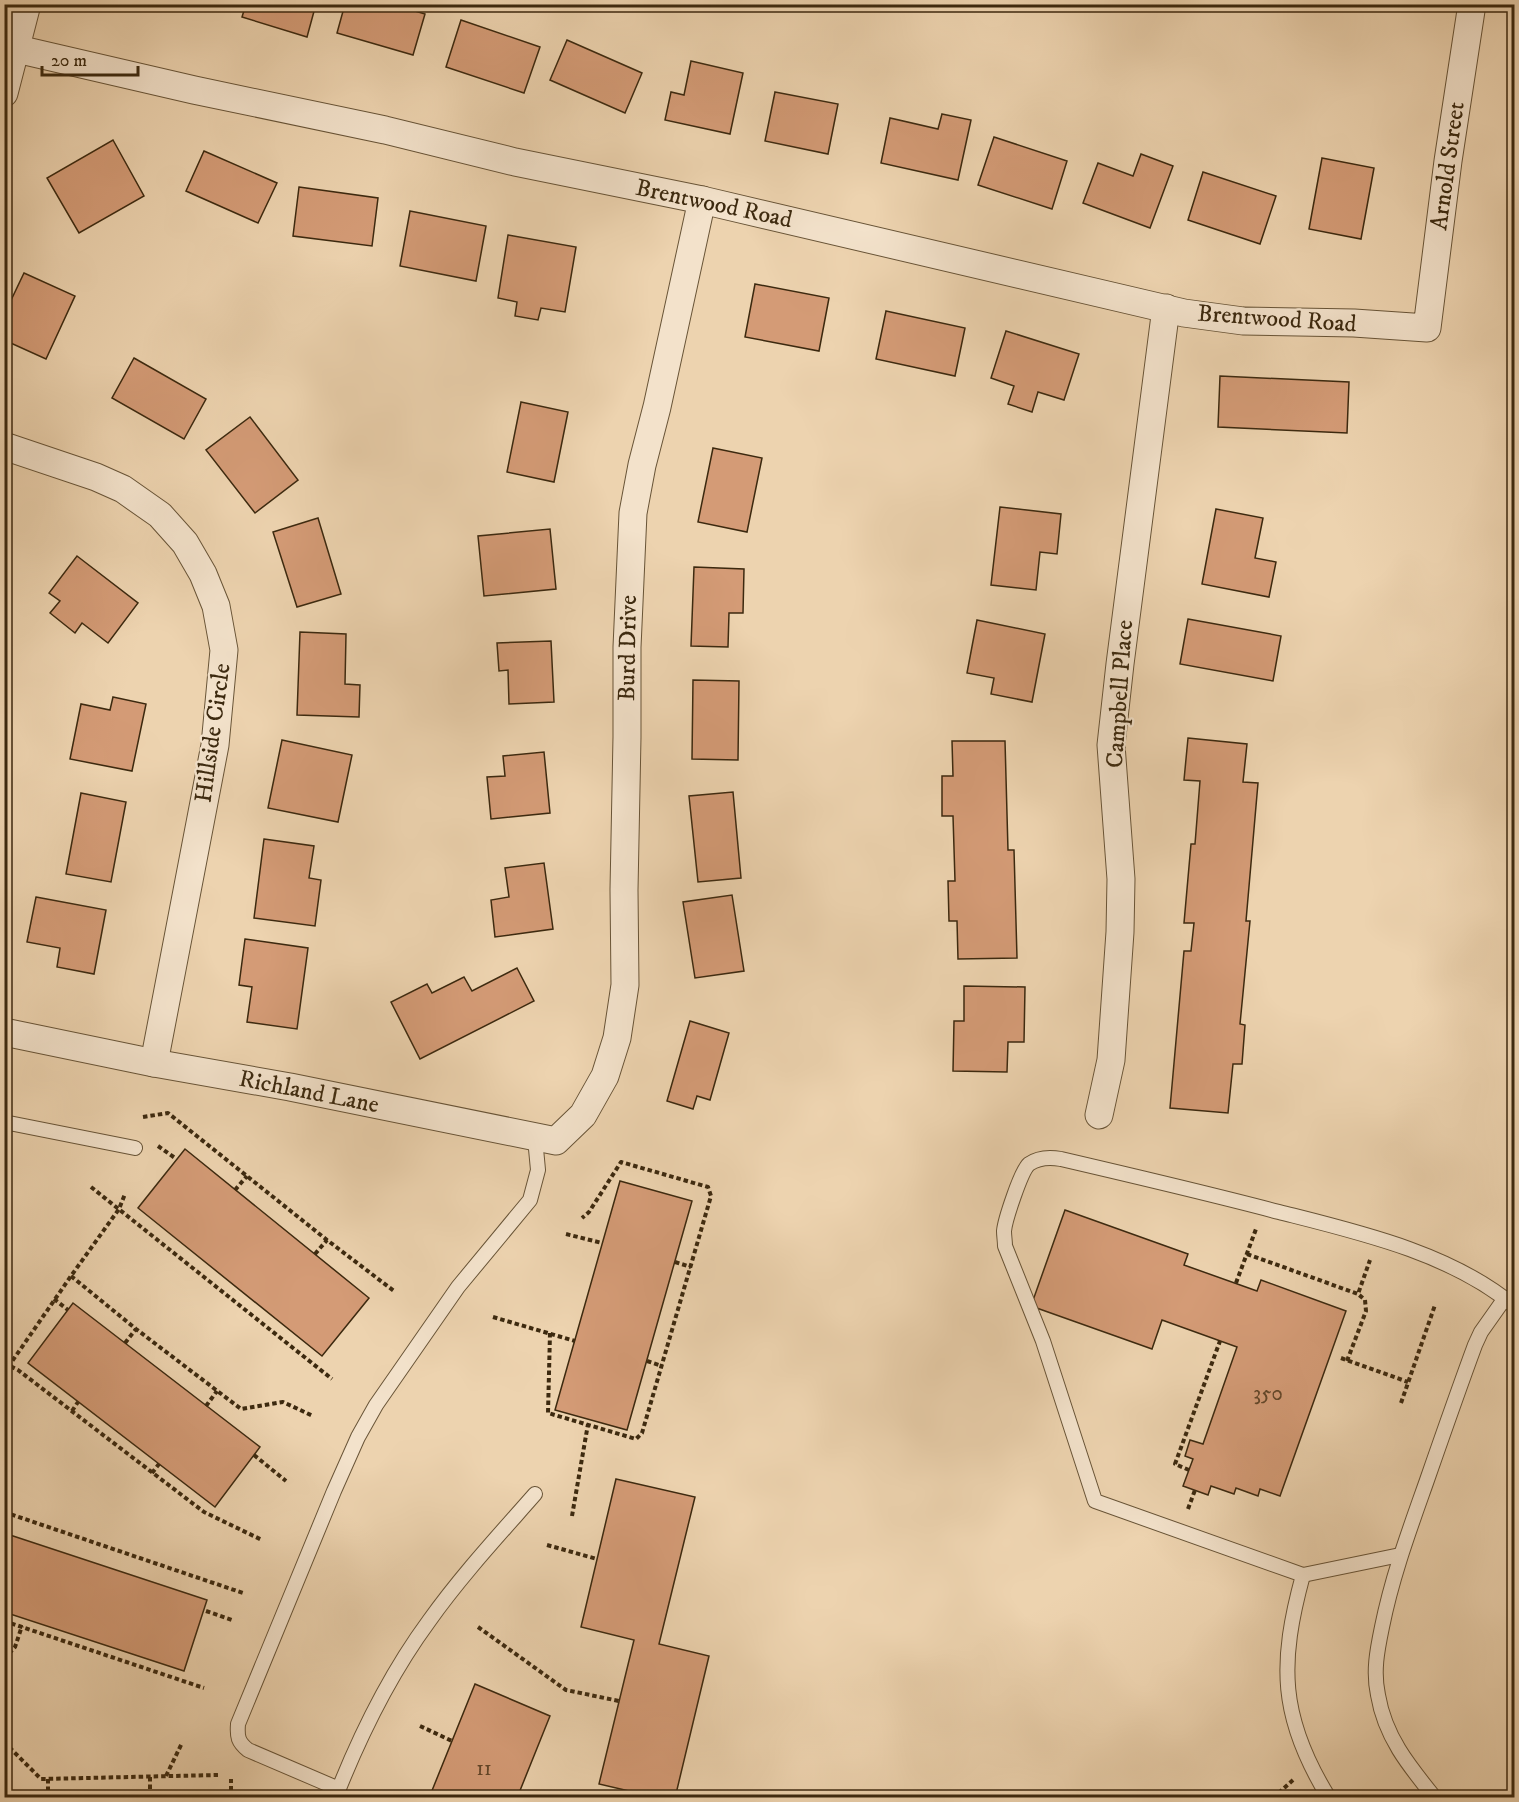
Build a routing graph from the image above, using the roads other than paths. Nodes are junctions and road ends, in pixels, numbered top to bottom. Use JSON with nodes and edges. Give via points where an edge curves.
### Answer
{"nodes":[{"id":1,"x":27,"y":4,"type":"edge"},
{"id":2,"x":1472,"y":4,"type":"edge"},
{"id":3,"x":11,"y":48,"type":"edge"},
{"id":4,"x":4,"y":93,"type":"edge"},
{"id":5,"x":702,"y":200,"type":"junction"},
{"id":6,"x":1166,"y":308,"type":"junction"},
{"id":7,"x":1427,"y":328,"type":"joint"},
{"id":8,"x":4,"y":446,"type":"edge"},
{"id":9,"x":4,"y":1032,"type":"edge"},
{"id":10,"x":154,"y":1063,"type":"junction"},
{"id":11,"x":593,"y":1097,"type":"joint"},
{"id":12,"x":1099,"y":1115,"type":"dead end"},
{"id":13,"x":4,"y":1122,"type":"edge"},
{"id":14,"x":535,"y":1138,"type":"junction"},
{"id":15,"x":135,"y":1148,"type":"dead end"},
{"id":16,"x":1510,"y":1302,"type":"edge"},
{"id":17,"x":535,"y":1494,"type":"dead end"},
{"id":18,"x":1400,"y":1555,"type":"junction"},
{"id":19,"x":1303,"y":1575,"type":"junction"},
{"id":20,"x":337,"y":1793,"type":"edge"},
{"id":21,"x":1329,"y":1797,"type":"edge"},
{"id":22,"x":1435,"y":1797,"type":"edge"}],
"edges":[{"from":1,"to":3,"type":"street"},
{"from":2,"to":7,"type":"street","name":"Arnold Street"},
{"from":3,"to":4,"type":"street"},
{"from":3,"to":5,"type":"street","name":"Brentwood Road","via":[[515,162]]},
{"from":5,"to":6,"type":"street","name":"Brentwood Road"},
{"from":5,"to":11,"type":"street","name":"Burd Drive","via":[[633,513],[627,647],[625,985],[617,1038],[605,1076]]},
{"from":6,"to":7,"type":"street","name":"Brentwood Road","via":[[1243,321]]},
{"from":6,"to":12,"type":"street","name":"Campbell Place","via":[[1112,745],[1121,879],[1120,932],[1111,1060]]},
{"from":8,"to":10,"type":"street","name":"Hillside Circle","via":[[96,477],[123,489],[160,515],[185,543],[216,606],[224,650],[215,745]]},
{"from":9,"to":10,"type":"street","name":"Richland Lane"},
{"from":10,"to":14,"type":"street","name":"Richland Lane"},
{"from":11,"to":14,"type":"street","name":"Richland Lane","via":[[583,1115],[556,1141]]},
{"from":13,"to":15,"type":"lane"},
{"from":14,"to":20,"type":"lane","via":[[538,1170],[530,1200],[458,1287],[358,1437],[238,1724],[239,1743],[248,1750]]},
{"from":16,"to":18,"type":"lane","via":[[1481,1332],[1475,1345]]},
{"from":16,"to":19,"type":"lane","via":[[1464,1272],[1368,1235],[1061,1159],[1039,1159],[1024,1170],[1004,1230],[1005,1246],[1043,1341],[1095,1501]]},
{"from":17,"to":20,"type":"lane","via":[[428,1621],[378,1701]]},
{"from":18,"to":19,"type":"lane"},
{"from":18,"to":22,"type":"lane","via":[[1377,1651],[1378,1696],[1385,1723],[1400,1752]]},
{"from":19,"to":21,"type":"lane","via":[[1288,1642],[1288,1693],[1301,1746]]}]}
